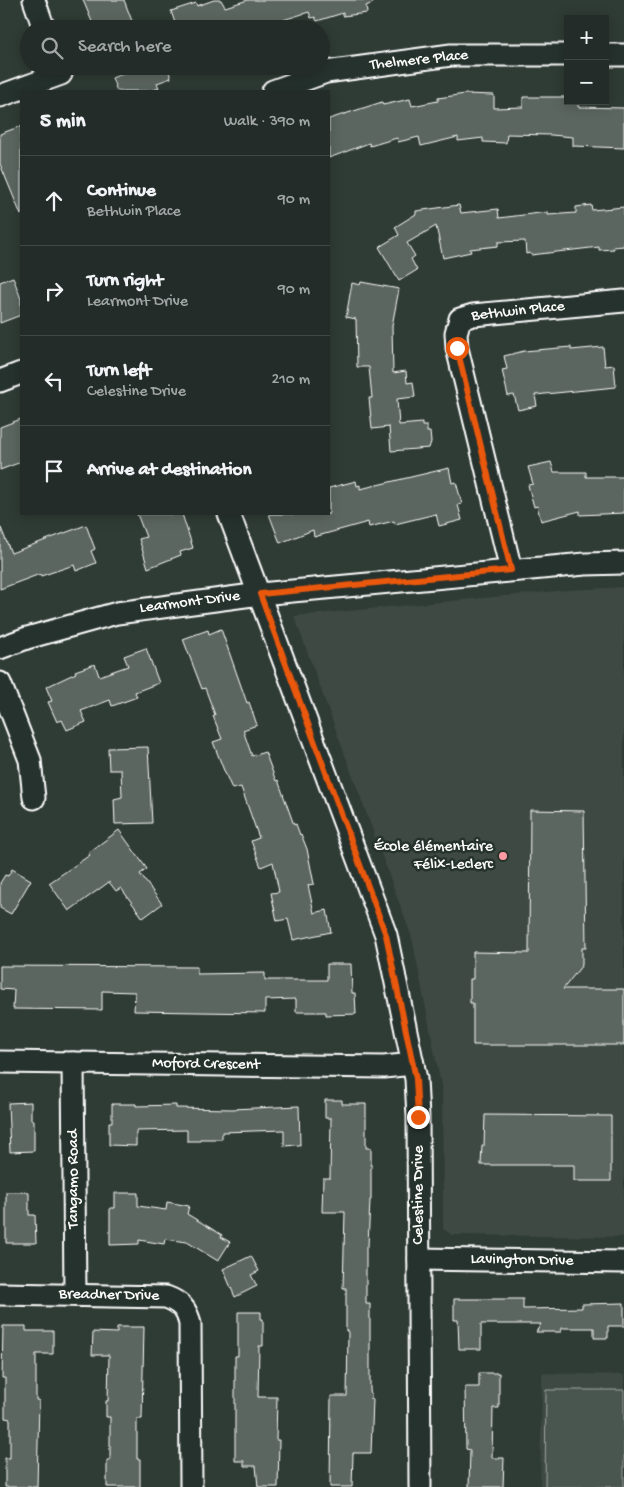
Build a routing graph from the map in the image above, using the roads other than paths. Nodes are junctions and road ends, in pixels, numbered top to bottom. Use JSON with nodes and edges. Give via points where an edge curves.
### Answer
{"nodes":[{"id":1,"x":34,"y":0,"type":"edge"},
{"id":2,"x":41,"y":20,"type":"edge"},
{"id":3,"x":564,"y":55,"type":"edge"},
{"id":4,"x":609,"y":55,"type":"edge"},
{"id":5,"x":624,"y":56,"type":"edge"},
{"id":6,"x":330,"y":71,"type":"edge"},
{"id":7,"x":318,"y":75,"type":"edge"},
{"id":8,"x":63,"y":77,"type":"edge"},
{"id":9,"x":276,"y":90,"type":"edge"},
{"id":10,"x":0,"y":96,"type":"edge"},
{"id":11,"x":624,"y":301,"type":"edge"},
{"id":12,"x":20,"y":372,"type":"edge"},
{"id":13,"x":0,"y":381,"type":"edge"},
{"id":14,"x":228,"y":515,"type":"edge"},
{"id":15,"x":624,"y":563,"type":"edge"},
{"id":16,"x":511,"y":570,"type":"junction"},
{"id":17,"x":260,"y":594,"type":"junction"},
{"id":18,"x":0,"y":648,"type":"edge"},
{"id":19,"x":0,"y":683,"type":"edge"},
{"id":20,"x":34,"y":798,"type":"dead end"},
{"id":21,"x":0,"y":1062,"type":"edge"},
{"id":22,"x":73,"y":1063,"type":"junction"},
{"id":23,"x":413,"y":1064,"type":"junction"},
{"id":24,"x":419,"y":1259,"type":"junction"},
{"id":25,"x":624,"y":1262,"type":"edge"},
{"id":26,"x":0,"y":1294,"type":"edge"},
{"id":27,"x":74,"y":1295,"type":"junction"},
{"id":28,"x":191,"y":1487,"type":"edge"},
{"id":29,"x":420,"y":1487,"type":"edge"}],
"edges":[{"from":1,"to":2,"type":"street"},
{"from":3,"to":6,"type":"street","name":"Thelmere Place","via":[[450,55]]},
{"from":4,"to":5,"type":"street"},
{"from":7,"to":9,"type":"street","name":"Thelmere Place"},
{"from":8,"to":10,"type":"street"},
{"from":11,"to":16,"type":"street","name":"Bethwin Place","via":[[474,315],[460,320],[456,333],[457,348]]},
{"from":12,"to":13,"type":"street"},
{"from":14,"to":17,"type":"street","name":"Celestine Drive"},
{"from":15,"to":16,"type":"street","name":"Learmont Drive"},
{"from":16,"to":17,"type":"street","name":"Learmont Drive"},
{"from":17,"to":18,"type":"street","name":"Learmont Drive","via":[[117,613]]},
{"from":17,"to":23,"type":"street","name":"Celestine Drive","via":[[386,935]]},
{"from":19,"to":20,"type":"street","via":[[30,760]]},
{"from":21,"to":22,"type":"street","name":"Moford Crescent"},
{"from":22,"to":23,"type":"street","name":"Moford Crescent","via":[[384,1067]]},
{"from":22,"to":27,"type":"street","name":"Tangamo Road"},
{"from":23,"to":24,"type":"street","name":"Celestine Drive","via":[[418,1105]]},
{"from":24,"to":25,"type":"street","name":"Lavington Drive"},
{"from":24,"to":29,"type":"street","name":"Celestine Drive"},
{"from":26,"to":27,"type":"street","name":"Breadner Drive"},
{"from":27,"to":28,"type":"street","name":"Breadner Drive","via":[[166,1297],[183,1306],[188,1314]]}]}
